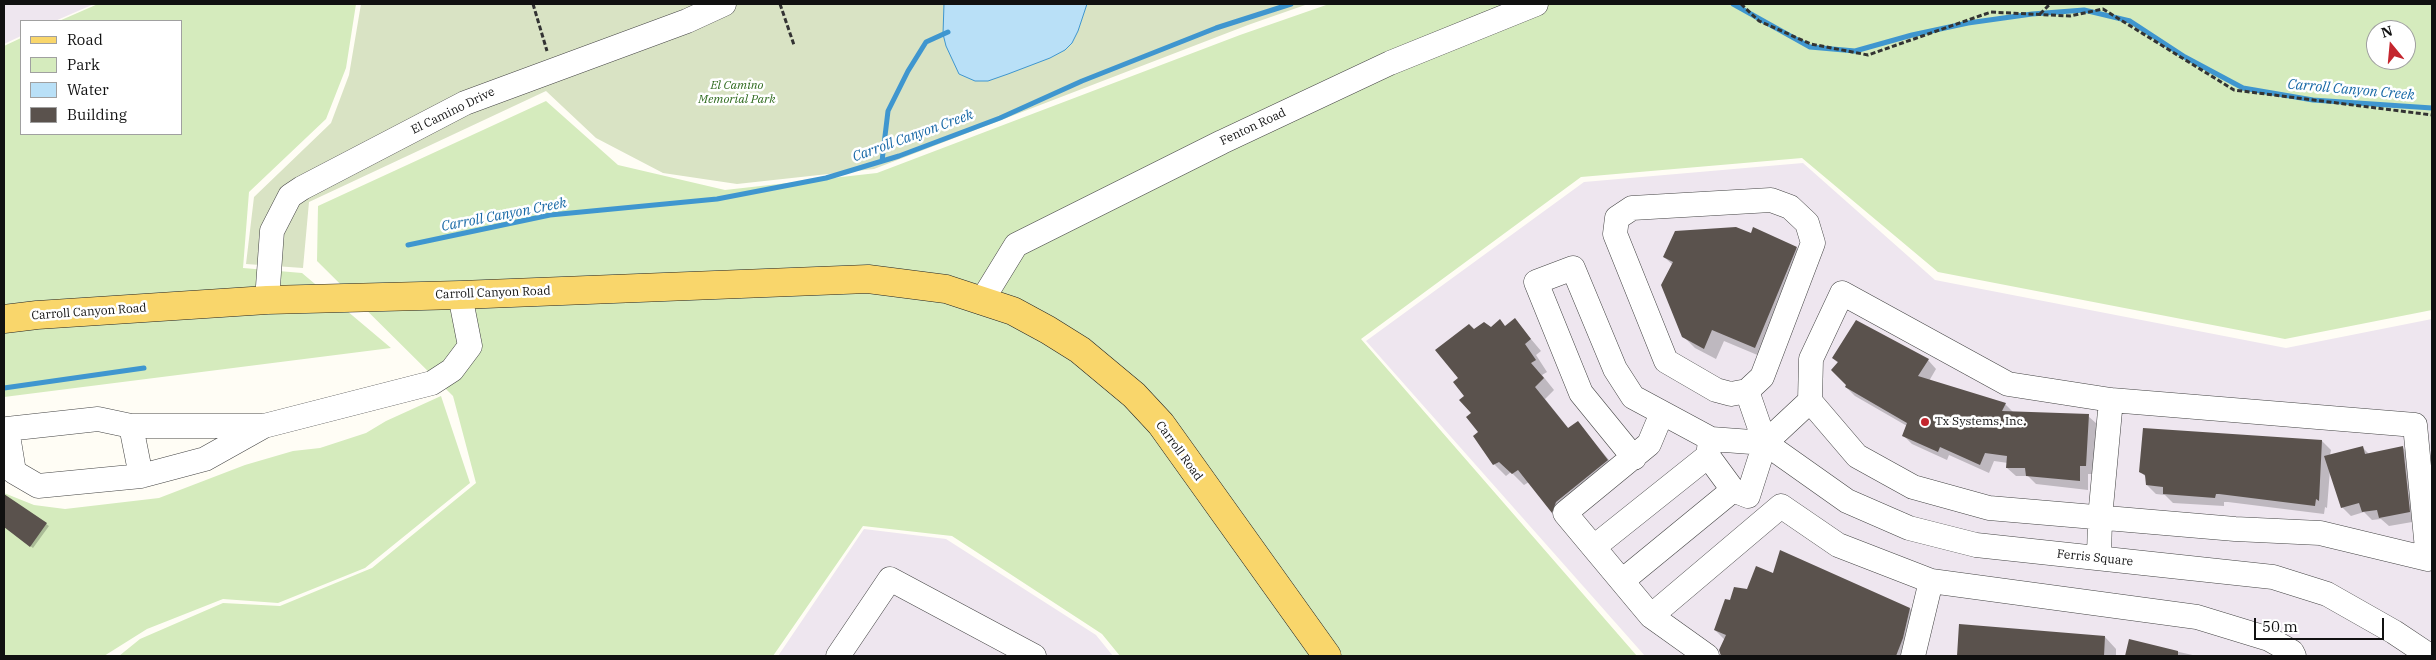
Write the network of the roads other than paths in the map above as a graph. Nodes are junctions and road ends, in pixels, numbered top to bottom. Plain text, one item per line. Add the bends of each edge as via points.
1 (724, 4) edge
2 (1536, 4) edge
3 (987, 292) junction
4 (460, 295) junction
5 (267, 300) junction
6 (4, 319) edge
7 (1747, 391) junction
8 (2111, 400) junction
9 (1810, 401) junction
10 (1662, 413) junction
11 (131, 426) junction
12 (264, 426) junction
13 (1765, 443) junction
14 (1710, 447) junction
15 (1634, 458) junction
16 (141, 476) junction
17 (1740, 493) junction
18 (2100, 518) junction
19 (1766, 519) junction
20 (1594, 547) junction
21 (2099, 558) junction
22 (1622, 581) junction
23 (1931, 581) junction
24 (1651, 616) junction
25 (838, 656) edge
26 (1034, 656) edge
27 (1327, 656) edge
28 (1707, 656) edge
29 (1913, 656) edge
30 (2294, 656) edge
31 (2430, 656) edge

1 - 5 street, El Camino Drive via 687,21 465,103 290,196 272,231
2 - 3 street, Fenton Road via 1390,63 1016,245
3 - 4 main road, Carroll Canyon Road via 868,279
3 - 27 main road, Carroll Road via 1080,350 1134,395 1161,424
4 - 5 main road, Carroll Canyon Road
4 - 12 street via 470,346 452,370 432,383
5 - 6 main road, Carroll Canyon Road
7 - 7 street via 1731,394 1716,390 1666,361 1616,234 1617,218 1632,208 1770,200 1790,207 1807,223 1813,242 1762,377
7 - 13 street
8 - 9 street via 2008,384 1842,293 1811,359
8 - 18 street
8 - 18 street via 2415,425 2428,559 2320,533
9 - 13 street
9 - 18 street via 1857,456 1912,488 1990,508
10 - 14 street
10 - 15 street via 1649,444
10 - 15 street via 1633,397 1615,369 1573,268 1536,282 1581,393
11 - 12 street
11 - 16 street
11 - 16 street via 98,419 7,430 14,472 38,486
12 - 16 street via 205,459
13 - 14 street
13 - 17 street
13 - 21 street, Ferris Square via 1847,501 1909,528 1976,545
14 - 17 street
14 - 20 street
15 - 20 street via 1565,513
17 - 19 street
17 - 22 street
18 - 21 street
19 - 23 street via 1782,506 1838,545
19 - 24 street
20 - 22 street
21 - 31 street, Ferris Square via 2273,577 2327,594
22 - 24 street
23 - 29 street
23 - 30 street via 2198,617 2269,639
24 - 28 street
25 - 26 street via 890,579

